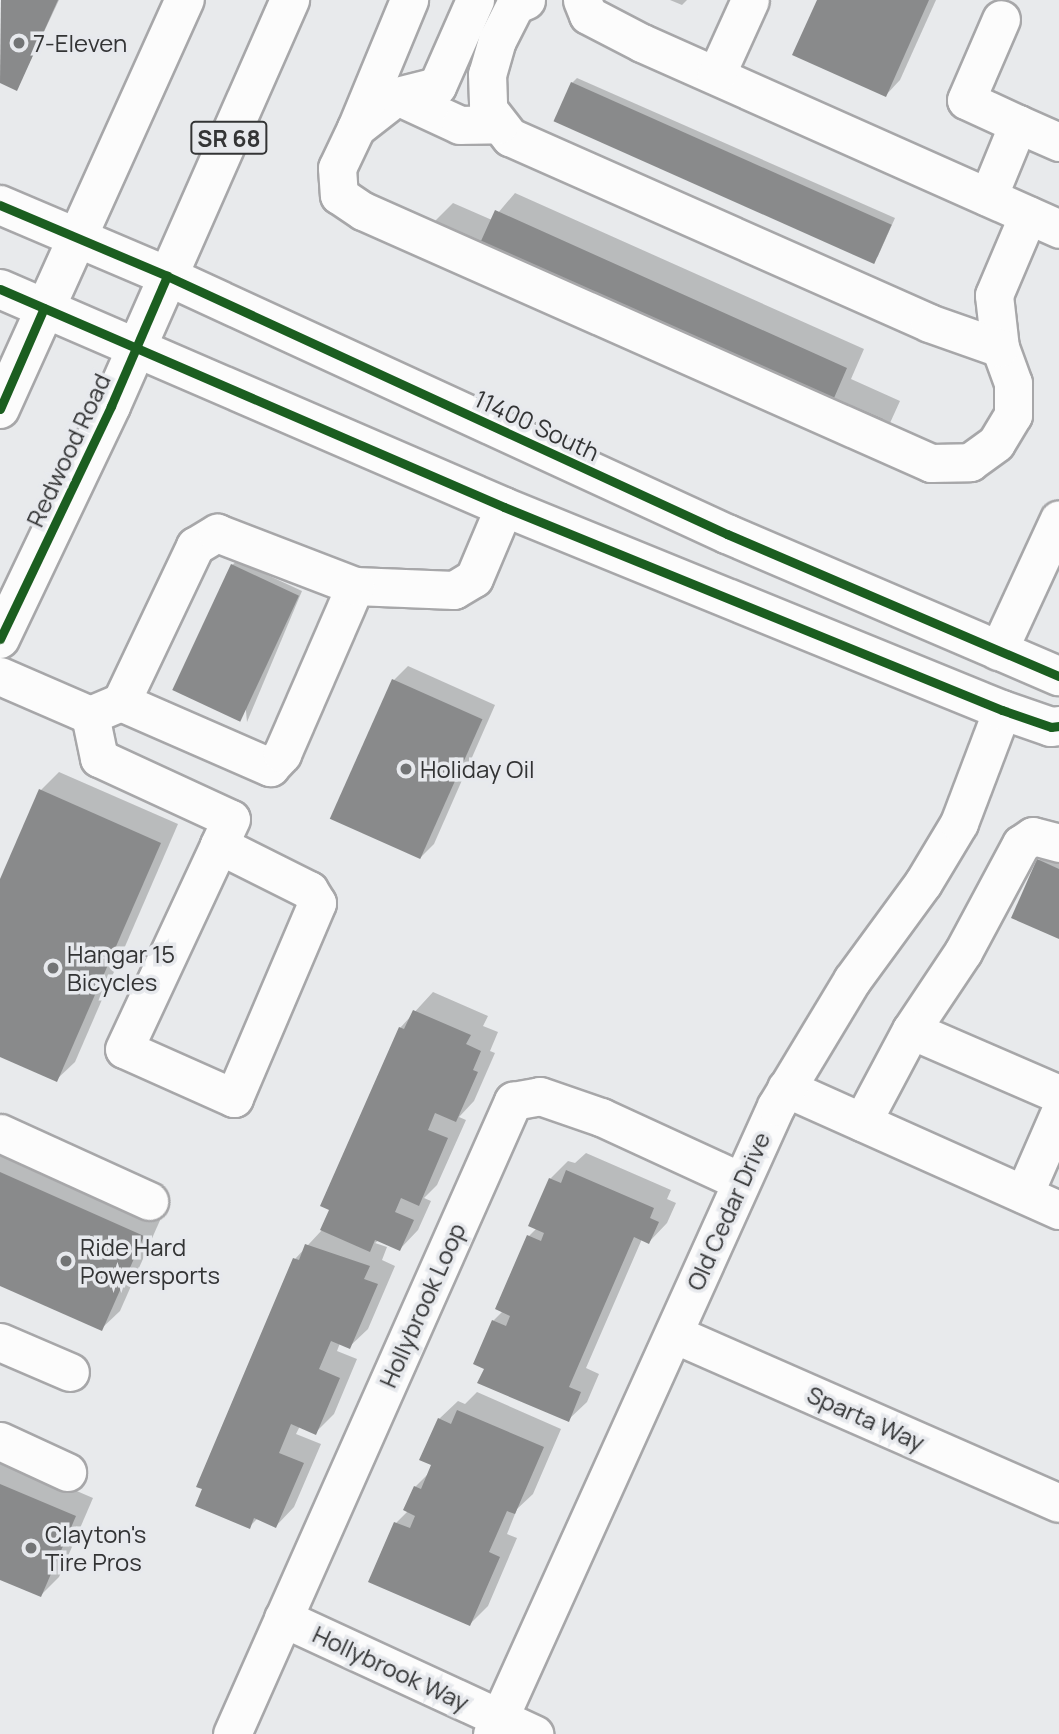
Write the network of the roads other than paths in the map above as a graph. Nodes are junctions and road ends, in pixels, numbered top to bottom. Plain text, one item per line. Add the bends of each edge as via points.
1 (185, 0) edge
2 (290, 0) edge
3 (410, 0) edge
4 (430, 0) edge
5 (452, 0) edge
6 (475, 0) edge
7 (526, 0) edge
8 (582, 0) edge
9 (750, 0) edge
10 (1001, 19) dead end
11 (716, 75) junction
12 (386, 106) junction
13 (499, 124) junction
14 (1018, 124) junction
15 (1059, 142) edge
16 (988, 197) junction
17 (0, 205) edge
18 (1043, 222) edge
19 (77, 236) junction
20 (167, 276) junction
21 (0, 289) edge
22 (44, 309) junction
23 (136, 348) junction
24 (1000, 348) junction
25 (0, 409) edge
26 (504, 507) junction
27 (1059, 519) edge
28 (355, 586) junction
29 (0, 639) edge
30 (998, 650) junction
31 (0, 676) edge
32 (1059, 676) edge
33 (106, 708) junction
34 (1002, 710) junction
35 (1059, 726) edge
36 (1059, 843) edge
37 (219, 845) junction
38 (911, 1030) junction
39 (786, 1088) junction
40 (1059, 1094) edge
41 (1059, 1114) edge
42 (862, 1122) junction
43 (0, 1133) edge
44 (740, 1181) junction
45 (1024, 1194) junction
46 (149, 1201) dead end
47 (1059, 1210) edge
48 (674, 1334) junction
49 (0, 1342) edge
50 (70, 1371) dead end
51 (0, 1441) edge
52 (67, 1472) dead end
53 (1059, 1503) edge
54 (283, 1618) junction
55 (495, 1726) edge
56 (232, 1734) edge
57 (534, 1734) edge

1 - 19 main road
2 - 20 main road, Redwood Road / SR 68
3 - 12 street
4 - 12 street
5 - 12 street
6 - 12 street via 437,86
7 - 13 street via 515,5 497,40 487,74 488,108
8 - 11 street via 588,15
9 - 11 street
10 - 14 street via 966,100
11 - 16 street
12 - 13 street via 460,125
12 - 24 street via 337,168 339,195 363,211 931,463 970,462 996,443 1013,415 1013,383
13 - 24 street via 510,137 929,323
14 - 15 street
14 - 16 street
16 - 18 street
17 - 19 main road, 11400 South
18 - 24 street via 994,295
19 - 20 main road, 11400 South
19 - 22 main road
20 - 23 main road, Redwood Road / SR 68
20 - 30 main road, 11400 South via 727,534
21 - 22 main road
22 - 23 main road
22 - 25 main road
23 - 26 main road
23 - 29 main road, Redwood Road / SR 68
26 - 28 street via 474,578 454,590
26 - 34 main road
27 - 30 street
28 - 33 street via 217,533 195,546
28 - 33 street via 282,754 270,767
30 - 32 main road, 11400 South
31 - 33 street
33 - 37 street via 99,758 231,819
34 - 35 main road
34 - 39 street, Old Cedar Drive via 959,823 923,883 852,980
36 - 38 street via 1033,836 1021,844 957,962
37 - 37 street via 309,890 317,903 234,1098 124,1049
38 - 40 street
38 - 42 street
39 - 42 street
39 - 44 street, Old Cedar Drive
41 - 45 street
42 - 45 street
43 - 46 street
44 - 48 street, Old Cedar Drive
44 - 54 street, Hollybrook Loop via 601,1117 540,1096 513,1101
45 - 47 street
48 - 53 street, Sparta Way
48 - 55 street, Old Cedar Drive
49 - 50 street
51 - 52 street
54 - 55 street, Hollybrook Way
54 - 56 street, Hollybrook Loop
55 - 57 street, Hollybrook Way

